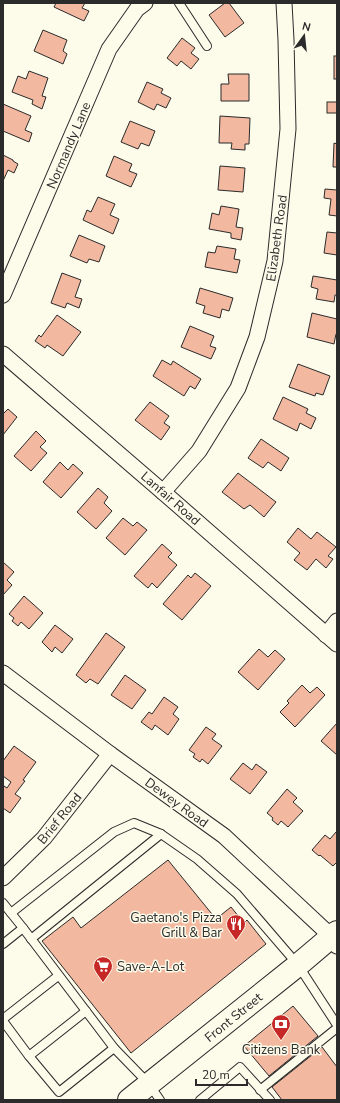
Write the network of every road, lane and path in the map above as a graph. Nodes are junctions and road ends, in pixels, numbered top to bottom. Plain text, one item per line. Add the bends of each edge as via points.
1 (145, 3) edge
2 (179, 3) edge
3 (284, 3) edge
4 (207, 46) dead end
5 (3, 294) edge
6 (3, 354) edge
7 (163, 492) junction
8 (337, 621) edge
9 (332, 639) edge
10 (3, 673) edge
11 (110, 754) junction
12 (161, 834) junction
13 (3, 878) edge
14 (3, 903) edge
15 (11, 913) junction
16 (23, 928) junction
17 (335, 938) edge
18 (31, 939) junction
19 (3, 944) edge
20 (298, 965) junction
21 (58, 976) junction
22 (86, 1011) junction
23 (3, 1020) edge
24 (337, 1026) edge
25 (114, 1048) junction
26 (29, 1056) junction
27 (260, 1090) junction
28 (154, 1092) edge
29 (129, 1100) edge
30 (200, 1100) edge
31 (270, 1100) edge

1 - 5 street, Normandy Lane via 137,9 109,49
2 - 4 lane
3 - 7 street, Elizabeth Road via 288,129 275,261 257,337 238,388 199,451
6 - 7 street, Lanfair Road
7 - 9 street, Lanfair Road
8 - 9 street
10 - 11 street, Dewey Road
11 - 13 street, Brief Road via 44,838
11 - 17 street, Dewey Road via 224,836
12 - 15 lane via 134,822 114,832
12 - 18 lane
12 - 20 lane via 197,859 237,894
14 - 15 lane
15 - 16 lane
16 - 18 lane
16 - 19 lane
17 - 20 street, Front Street
18 - 21 lane
20 - 24 lane
20 - 28 street, Front Street
21 - 22 lane
21 - 23 lane
22 - 25 lane
22 - 26 lane
23 - 26 lane
24 - 27 lane
25 - 26 lane via 59,1092
25 - 28 lane
27 - 30 lane via 240,1067
27 - 31 lane
28 - 29 street, Front Street

